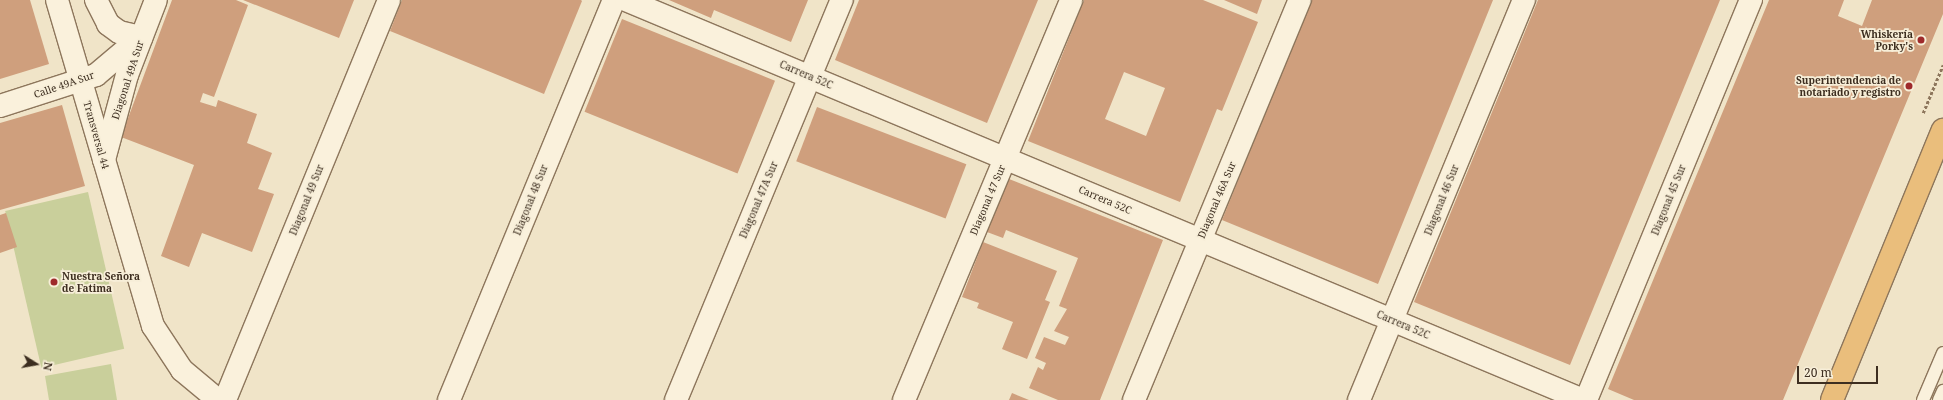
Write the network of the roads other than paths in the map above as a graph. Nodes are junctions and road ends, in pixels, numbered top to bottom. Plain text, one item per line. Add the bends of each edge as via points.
1 (57, 0) edge
2 (96, 0) edge
3 (156, 0) edge
4 (389, 0) edge
5 (614, 0) edge
6 (626, 0) edge
7 (842, 0) edge
8 (1071, 0) edge
9 (1300, 0) edge
10 (1524, 0) edge
11 (1751, 0) edge
12 (141, 37) junction
13 (810, 77) junction
14 (81, 81) junction
15 (0, 106) edge
16 (1943, 130) edge
17 (1005, 158) junction
18 (104, 161) junction
19 (1200, 240) junction
20 (1392, 320) junction
21 (1943, 352) edge
22 (1943, 391) edge
23 (218, 400) edge
24 (225, 400) edge
25 (449, 400) edge
26 (676, 400) edge
27 (904, 400) edge
28 (1134, 400) edge
29 (1359, 400) edge
30 (1584, 400) edge
31 (1832, 400) edge
32 (1923, 400) edge
33 (1939, 400) edge

1 - 14 street, Transversal 44
2 - 12 street via 108,24 120,32
3 - 12 street, Diagonal 49A Sur
4 - 24 street, Diagonal 49 Sur
5 - 25 street, Diagonal 48 Sur
6 - 13 street, Carrera 52C
7 - 13 street, Diagonal 47A Sur
8 - 17 street, Diagonal 47 Sur
9 - 19 street, Diagonal 46A Sur
10 - 20 street, Diagonal 46 Sur
11 - 30 street, Diagonal 45 Sur
12 - 14 street, Calle 49A Sur via 110,67
12 - 18 street, Diagonal 49A Sur
13 - 17 street, Carrera 52C
13 - 26 street, Diagonal 47A Sur
14 - 15 street, Calle 49A Sur
14 - 18 street, Transversal 44
16 - 31 highway
17 - 19 street, Carrera 52C
17 - 27 street, Diagonal 47 Sur
18 - 23 street, Transversal 44 via 153,326 165,349 198,386
19 - 20 street, Carrera 52C
19 - 28 street, Diagonal 46A Sur
20 - 29 street, Diagonal 46 Sur
20 - 30 street, Carrera 52C
21 - 32 lane
22 - 33 lane

